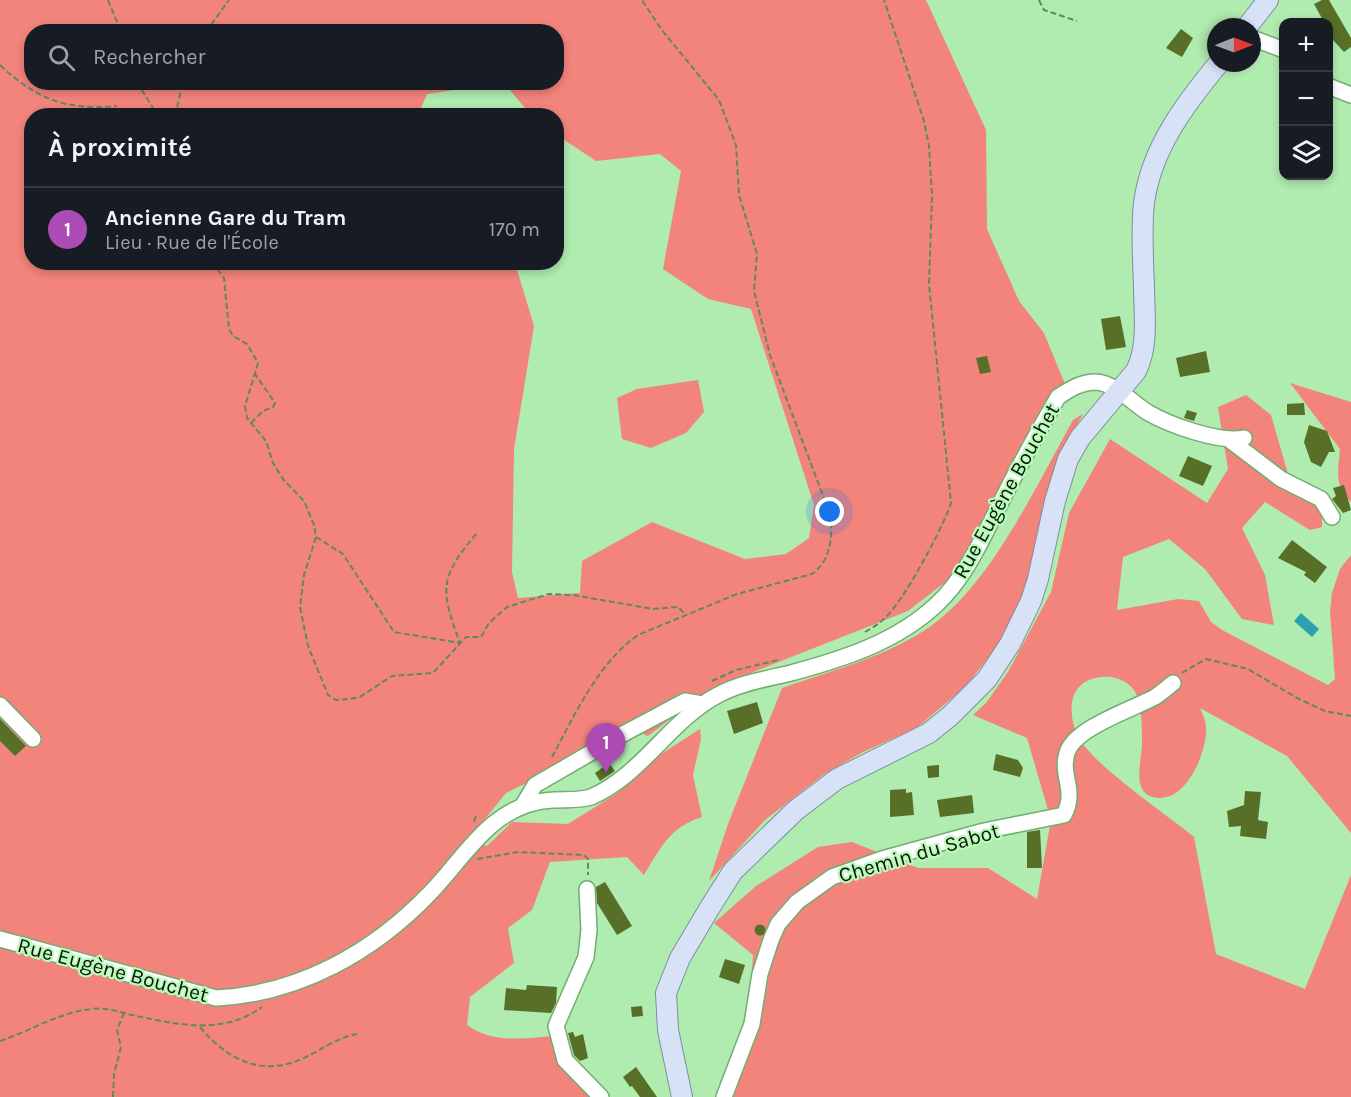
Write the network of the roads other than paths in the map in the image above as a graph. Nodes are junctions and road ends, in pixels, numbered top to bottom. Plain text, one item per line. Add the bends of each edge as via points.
1 (1268, 0) edge
2 (1254, 18) edge
3 (1261, 41) edge
4 (1279, 48) edge
5 (1212, 72) edge
6 (1333, 88) edge
7 (1351, 95) edge
8 (1119, 393) junction
9 (1332, 517) dead end
10 (1173, 683) road end
11 (702, 704) junction
12 (0, 705) edge
13 (33, 739) dead end
14 (523, 805) junction
15 (587, 889) road end
16 (0, 939) edge
17 (601, 1097) edge
18 (682, 1097) edge
19 (724, 1097) edge

1 - 2 main road
3 - 4 street
5 - 8 main road via 1174,123 1148,182 1143,225 1144,350 1136,371
6 - 7 street
8 - 9 street, Rue Eugène Bouchet via 1173,425 1237,440 1281,479 1321,499
8 - 11 street, Rue Eugène Bouchet via 1096,382 1074,386 1058,397 962,575 939,603 910,628 846,656 749,683
8 - 18 main road via 1080,438 1068,459 1031,601 1010,644 987,678 928,733 837,780 796,810 741,862 709,909 680,958 666,993 668,1030
10 - 19 street, Chemin du Sabot via 1156,697 1114,716 1070,744 1066,755 1070,804 1064,815 984,831 882,860 832,877 796,902 771,940 760,974 752,1024
11 - 14 street via 685,701 535,785
11 - 14 street via 603,790 578,800
12 - 13 street
14 - 16 street, Rue Eugène Bouchet via 493,824 430,893 340,964 296,982 238,997 216,998
15 - 17 street via 586,957 556,1026 565,1060

